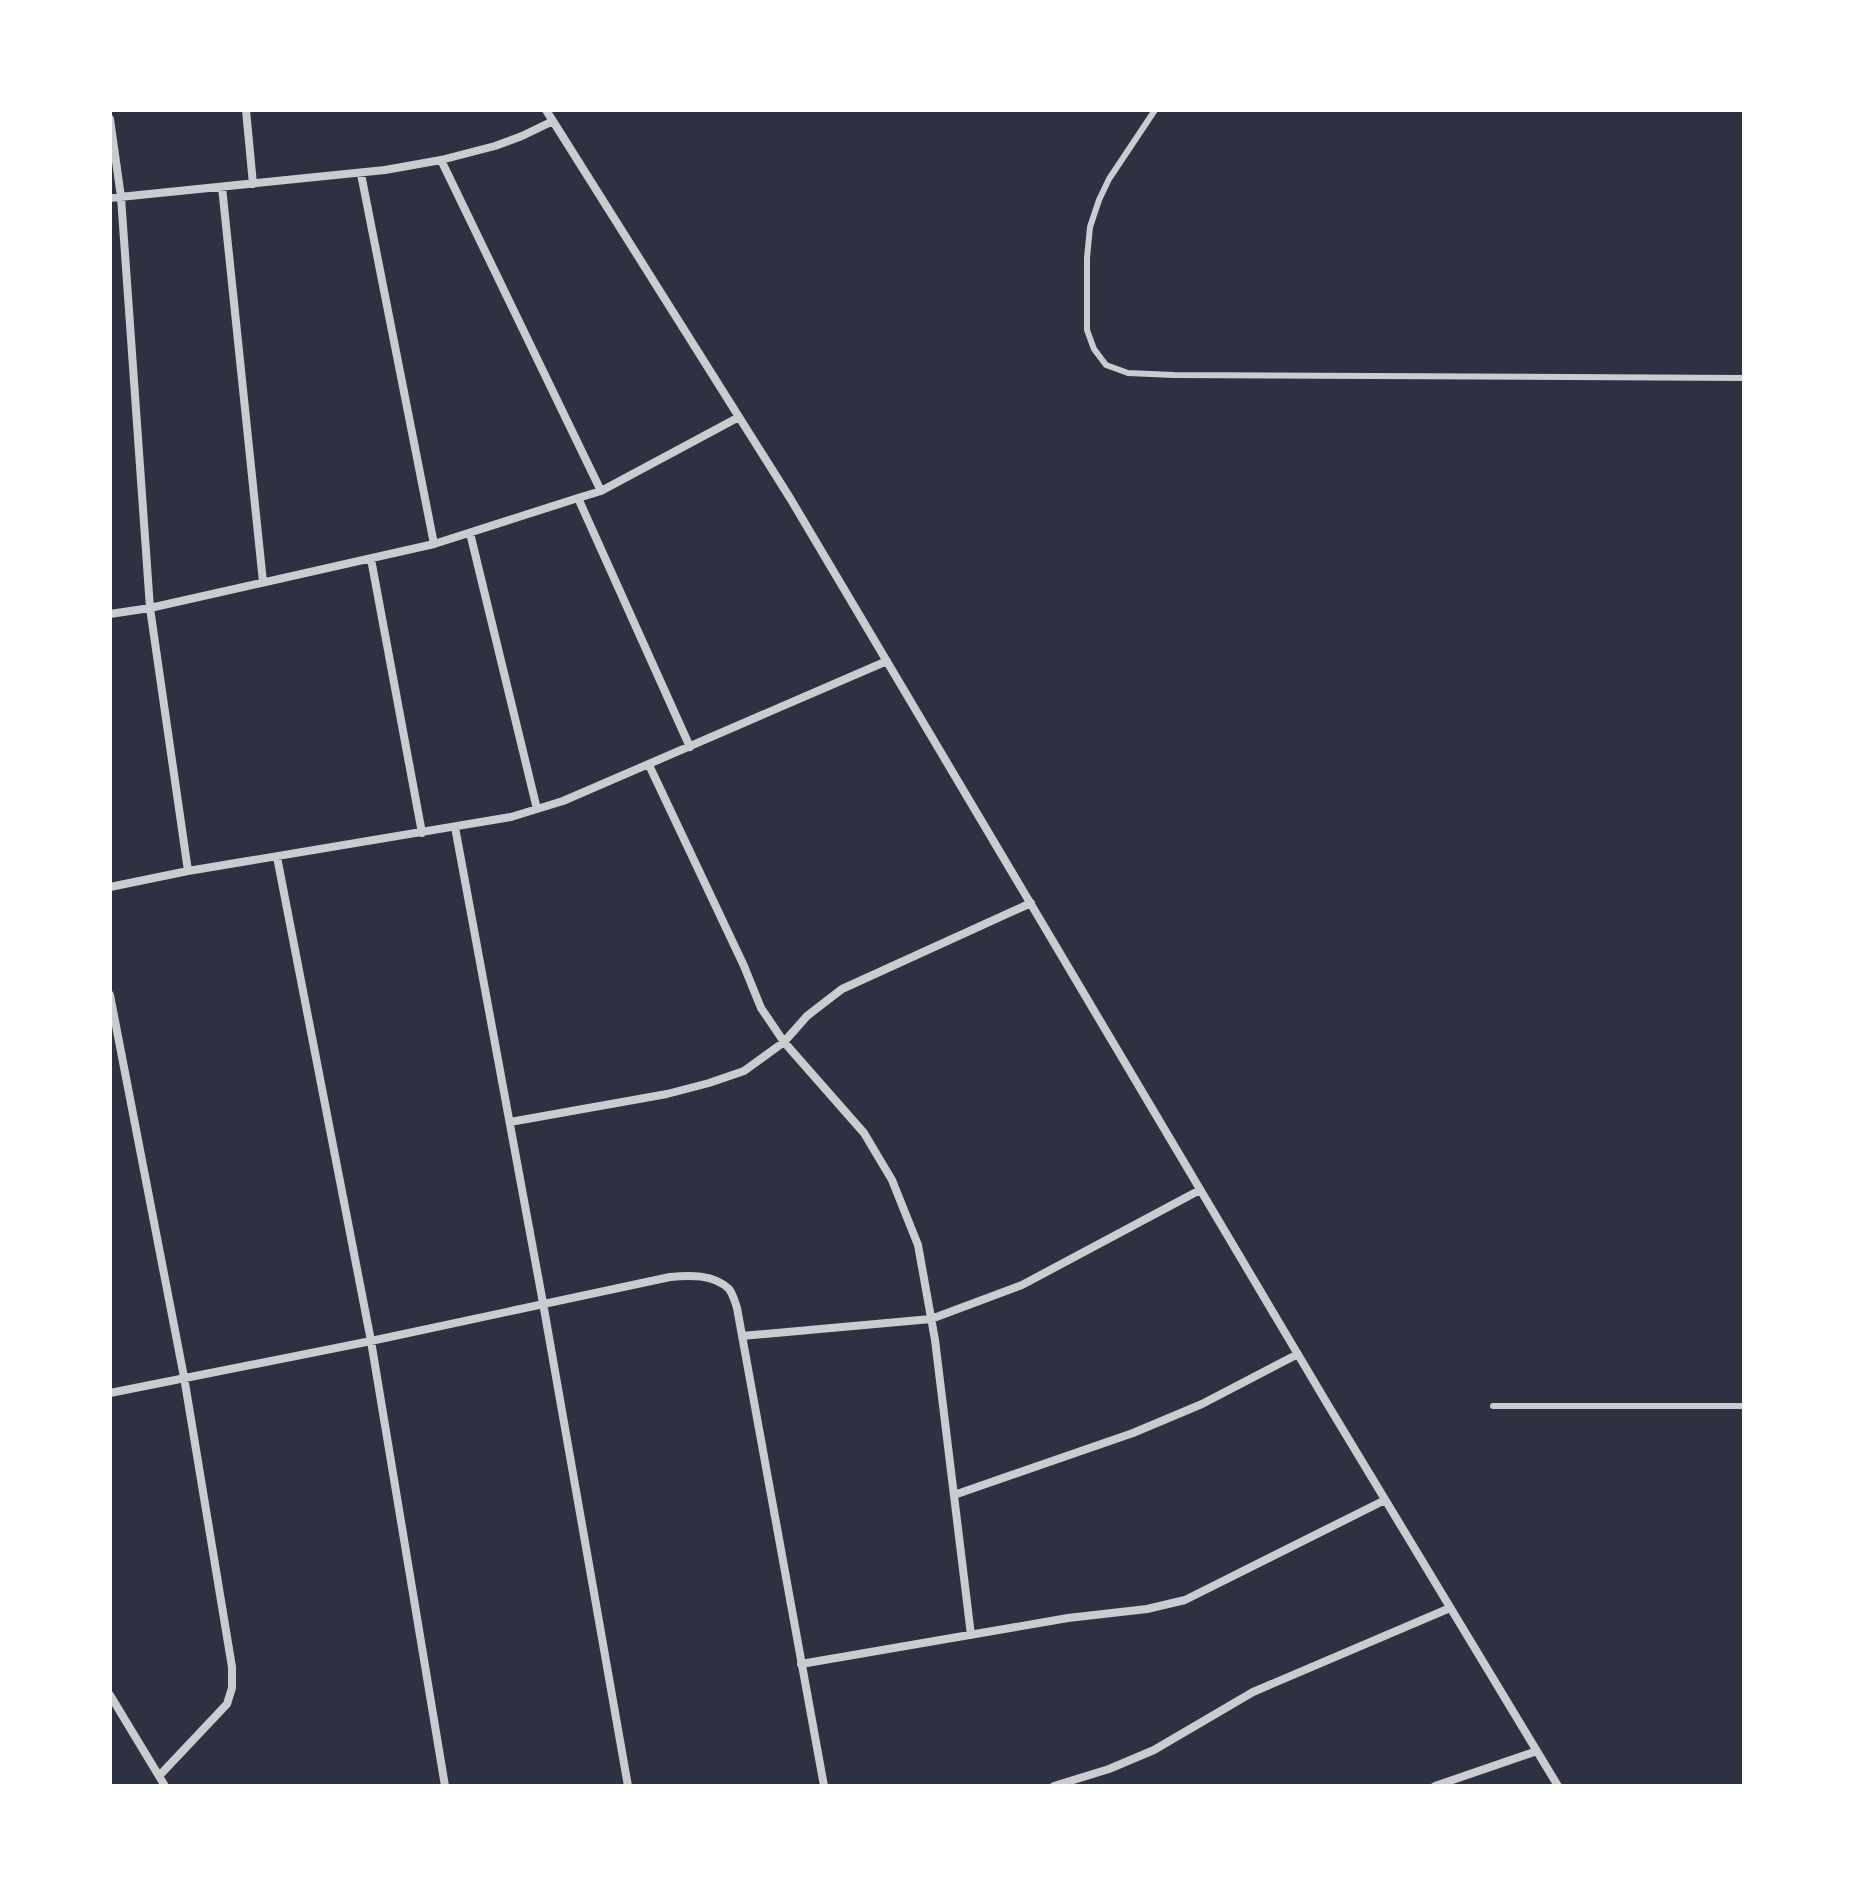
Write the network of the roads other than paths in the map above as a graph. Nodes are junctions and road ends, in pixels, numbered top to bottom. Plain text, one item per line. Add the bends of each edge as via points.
1 (246, 110) edge
2 (546, 110) edge
3 (1155, 110) edge
4 (110, 119) edge
5 (553, 121) junction
6 (441, 160) junction
7 (361, 174) junction
8 (253, 184) junction
9 (222, 187) junction
10 (121, 197) junction
11 (110, 198) edge
12 (1744, 378) edge
13 (739, 417) junction
14 (601, 491) junction
15 (578, 498) junction
16 (470, 533) junction
17 (434, 544) junction
18 (371, 559) junction
19 (263, 582) junction
20 (150, 608) junction
21 (110, 614) edge
22 (887, 661) junction
23 (690, 747) junction
24 (649, 765) junction
25 (537, 809) junction
26 (455, 827) junction
27 (422, 833) junction
28 (277, 857) junction
29 (188, 871) junction
30 (110, 887) edge
31 (1031, 903) junction
32 (110, 995) edge
33 (784, 1042) junction
34 (510, 1122) junction
35 (1200, 1190) junction
36 (543, 1303) junction
37 (931, 1319) junction
38 (742, 1336) junction
39 (371, 1341) junction
40 (1298, 1354) junction
41 (184, 1377) junction
42 (110, 1393) edge
43 (1493, 1406) dead end
44 (1744, 1406) edge
45 (954, 1495) junction
46 (1385, 1500) junction
47 (1450, 1608) junction
48 (971, 1635) junction
49 (801, 1664) junction
50 (110, 1695) edge
51 (1537, 1751) junction
52 (159, 1776) junction
53 (165, 1786) edge
54 (445, 1786) edge
55 (628, 1786) edge
56 (824, 1786) edge
57 (1054, 1786) edge
58 (1435, 1786) edge
59 (1558, 1786) edge

1 - 8 street
2 - 5 street
3 - 12 lane via 1109,179 1090,227 1087,330 1106,365 1128,373 1174,375
4 - 10 street
5 - 6 street via 495,146
5 - 13 street
6 - 7 street
6 - 14 street
7 - 8 street
7 - 17 street
8 - 9 street
9 - 10 street
9 - 19 street
10 - 11 street
10 - 20 street
13 - 14 street
13 - 22 street
14 - 15 street
15 - 16 street
15 - 23 street
16 - 17 street
16 - 25 street
17 - 18 street
18 - 19 street
18 - 27 street
19 - 20 street
20 - 21 street
20 - 29 street
22 - 23 street
22 - 31 street
23 - 24 street
24 - 25 street
24 - 33 street via 761,1008
25 - 26 street
26 - 27 street
26 - 34 street
27 - 28 street
28 - 29 street
28 - 39 street
29 - 30 street
31 - 33 street via 842,989
31 - 35 street
32 - 41 street
33 - 34 street via 744,1071 709,1083
33 - 37 street via 864,1133 892,1180 918,1245
34 - 36 street
35 - 37 street via 1022,1285
35 - 40 street
36 - 38 street via 691,1275 714,1279 730,1290
36 - 39 street
36 - 55 street
37 - 38 street
37 - 45 street
38 - 49 street
39 - 41 street
39 - 54 street
40 - 45 street via 1133,1433
40 - 46 street
41 - 42 street
41 - 52 street via 232,1688 227,1704
43 - 44 lane
45 - 48 street
46 - 47 street
46 - 48 street via 1185,1600
47 - 51 street
47 - 57 street via 1253,1692 1154,1750
48 - 49 street
49 - 56 street
50 - 52 street
51 - 58 street
51 - 59 street
52 - 53 street

